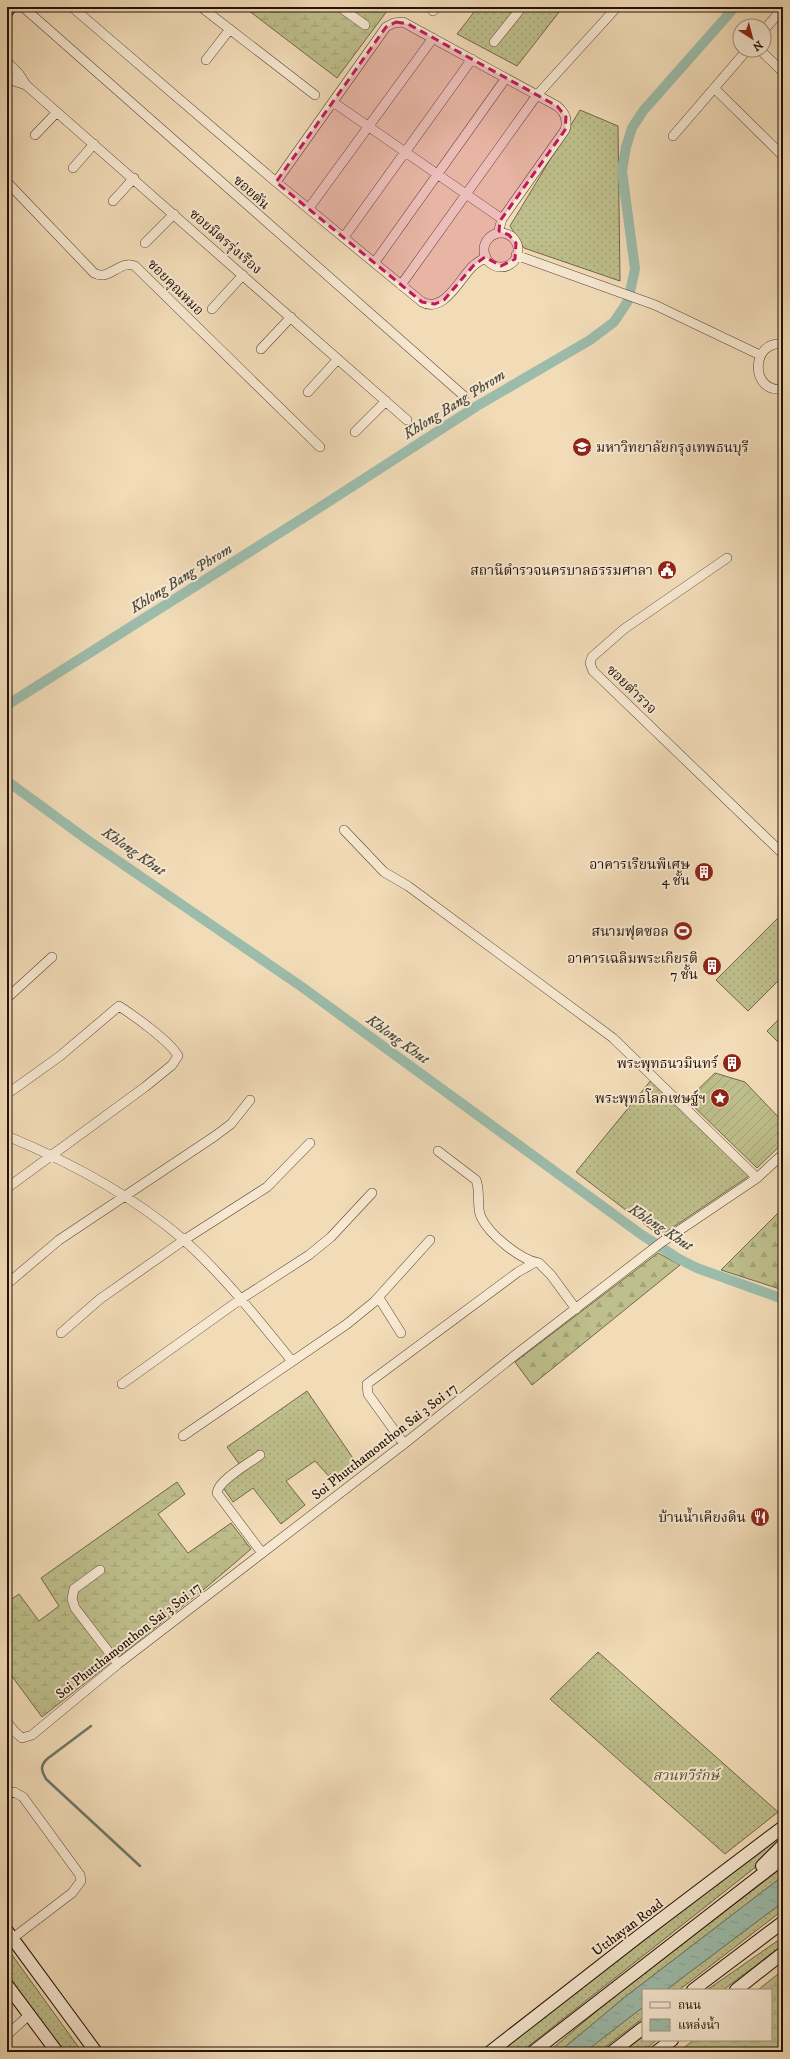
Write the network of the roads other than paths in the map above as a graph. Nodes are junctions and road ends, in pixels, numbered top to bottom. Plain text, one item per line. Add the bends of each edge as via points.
1 (10, 7) edge
2 (22, 7) edge
3 (72, 7) edge
4 (201, 7) edge
5 (340, 7) edge
6 (522, 7) edge
7 (617, 7) edge
8 (783, 8) edge
9 (7, 11) edge
10 (772, 21) edge
11 (365, 25) dead end
12 (230, 30) junction
13 (434, 38) junction
14 (494, 42) dead end
15 (740, 58) edge
16 (768, 58) edge
17 (206, 60) dead end
18 (472, 60) junction
19 (7, 62) edge
20 (783, 72) edge
21 (7, 76) edge
22 (506, 78) junction
23 (26, 85) junction
24 (714, 88) junction
25 (315, 95) dead end
26 (537, 95) junction
27 (333, 102) junction
28 (57, 112) junction
29 (369, 127) junction
30 (35, 135) dead end
31 (673, 136) dead end
32 (94, 144) junction
33 (405, 152) junction
34 (783, 156) edge
35 (73, 168) dead end
36 (437, 174) junction
37 (134, 178) junction
38 (7, 182) edge
39 (276, 182) junction
40 (466, 194) junction
41 (113, 201) dead end
42 (309, 208) junction
43 (174, 214) junction
44 (502, 218) junction
45 (498, 233) junction
46 (344, 237) junction
47 (145, 243) dead end
48 (516, 256) junction
49 (486, 257) junction
50 (375, 262) junction
51 (243, 275) junction
52 (401, 285) junction
53 (212, 309) dead end
54 (291, 317) junction
55 (783, 344) edge
56 (262, 350) dead end
57 (760, 355) junction
58 (338, 359) junction
59 (783, 389) edge
60 (308, 392) dead end
61 (464, 396) dead end
62 (386, 402) junction
63 (407, 420) dead end
64 (355, 432) dead end
65 (320, 447) dead end
66 (727, 558) dead end
67 (344, 830) dead end
68 (783, 854) edge
69 (52, 957) dead end
70 (7, 998) edge
71 (7, 1094) edge
72 (250, 1100) dead end
73 (7, 1136) edge
74 (310, 1143) dead end
75 (438, 1150) dead end
76 (51, 1154) junction
77 (783, 1154) edge
78 (757, 1178) junction
79 (7, 1188) edge
80 (372, 1192) dead end
81 (124, 1196) junction
82 (184, 1240) junction
83 (430, 1240) dead end
84 (534, 1263) junction
85 (7, 1284) edge
86 (378, 1298) junction
87 (241, 1299) junction
88 (576, 1310) junction
89 (61, 1333) dead end
90 (401, 1333) dead end
91 (291, 1360) junction
92 (122, 1384) dead end
93 (184, 1436) dead end
94 (404, 1444) junction
95 (260, 1455) dead end
96 (262, 1552) junction
97 (100, 1570) dead end
98 (118, 1664) junction
99 (7, 1722) edge
100 (10, 1793) edge
101 (783, 1827) edge
102 (783, 1845) edge
103 (783, 1858) edge
104 (735, 1895) junction
105 (783, 1922) edge
106 (783, 1931) edge
107 (10, 1934) edge
108 (749, 1949) junction
109 (783, 1953) edge
110 (7, 1985) edge
111 (694, 1989) edge
112 (737, 1989) edge
113 (29, 2015) junction
114 (642, 2029) edge
115 (7, 2036) edge
116 (671, 2041) edge
117 (57, 2052) edge
118 (96, 2052) edge
119 (490, 2052) edge
120 (533, 2052) edge
121 (612, 2052) edge
122 (656, 2052) edge

1 - 9 main road
2 - 61 street, ซอยตัน
3 - 39 street
4 - 12 street
5 - 11 street
6 - 14 street
7 - 26 street
8 - 10 street
12 - 17 street
12 - 25 street
13 - 18 street
13 - 27 street via 403,22 388,25
13 - 29 street
15 - 24 street
16 - 20 street
18 - 22 street
18 - 33 street
19 - 23 street, ซอยมิตรรุ่งเรือง
21 - 23 street, ซอยมิตรรุ่งเรือง
22 - 26 street
22 - 36 street
23 - 28 street, ซอยมิตรรุ่งเรือง
24 - 31 street
24 - 34 street
26 - 40 street
26 - 44 street via 560,108 566,117 566,127
27 - 29 street
27 - 39 street
28 - 30 street
28 - 32 street, ซอยมิตรรุ่งเรือง
29 - 33 street
29 - 42 street
32 - 35 street
32 - 37 street, ซอยมิตรรุ่งเรือง
33 - 36 street
33 - 46 street
36 - 40 street
36 - 50 street
37 - 41 street
37 - 43 street, ซอยมิตรรุ่งเรือง
38 - 65 street, ซอยคุณหมอ via 98,276 105,276 124,265 135,266
39 - 42 street
40 - 44 street
40 - 52 street
42 - 46 street
43 - 47 street
43 - 51 street, ซอยมิตรรุ่งเรือง
44 - 45 street
45 - 48 street via 513,238 518,248
45 - 49 street via 486,243
46 - 50 street
48 - 49 street via 511,263 501,266 490,263
48 - 57 street via 655,304
49 - 52 street via 473,266 444,300 438,303 425,304
50 - 52 street
51 - 53 street
51 - 54 street, ซอยมิตรรุ่งเรือง
54 - 56 street
54 - 58 street, ซอยมิตรรุ่งเรือง
55 - 57 street via 773,345
57 - 59 street via 757,366 762,381 771,388
58 - 60 street
58 - 62 street, ซอยมิตรรุ่งเรือง
62 - 63 street, ซอยมิตรรุ่งเรือง
62 - 64 street
66 - 68 street, ซอยตำรวจ via 624,629 592,657 590,663 593,671
67 - 78 street via 384,872 408,886 614,1038
69 - 70 street
71 - 76 street via 60,1056 119,1006 176,1052 178,1058 145,1087
72 - 81 street via 231,1124
73 - 76 street
74 - 82 street via 267,1187
75 - 84 street via 476,1180 479,1186 480,1211 486,1224 514,1253
76 - 79 street
76 - 81 street
77 - 78 street, Soi Phutthamonthon Sai 3 Soi 17
78 - 88 street, Soi Phutthamonthon Sai 3 Soi 17 via 662,1242
80 - 87 street via 331,1237 309,1255
81 - 82 street
81 - 85 street via 59,1240
82 - 87 street
82 - 89 street via 100,1299
83 - 86 street
84 - 88 street via 538,1263 551,1274
84 - 94 street via 518,1272 367,1384 368,1394
86 - 90 street
86 - 91 street via 347,1324
87 - 91 street
87 - 92 street
88 - 94 street, Soi Phutthamonthon Sai 3 Soi 17
91 - 93 street
94 - 96 street, Soi Phutthamonthon Sai 3 Soi 17
95 - 96 street via 223,1482 216,1492
96 - 98 street, Soi Phutthamonthon Sai 3 Soi 17
97 - 98 street via 74,1589 72,1599 75,1608
98 - 99 street, Soi Phutthamonthon Sai 3 Soi 17 via 26,1738 19,1736
100 - 107 street via 23,1798 80,1875 81,1881 72,1893
101 - 119 main road, Utthayan Road
102 - 104 main road
103 - 104 main road
104 - 120 main road
105 - 108 main road
106 - 108 main road
107 - 118 main road
108 - 111 main road
109 - 112 main road
110 - 113 main road
113 - 115 street
113 - 117 main road
114 - 121 main road
116 - 122 main road

